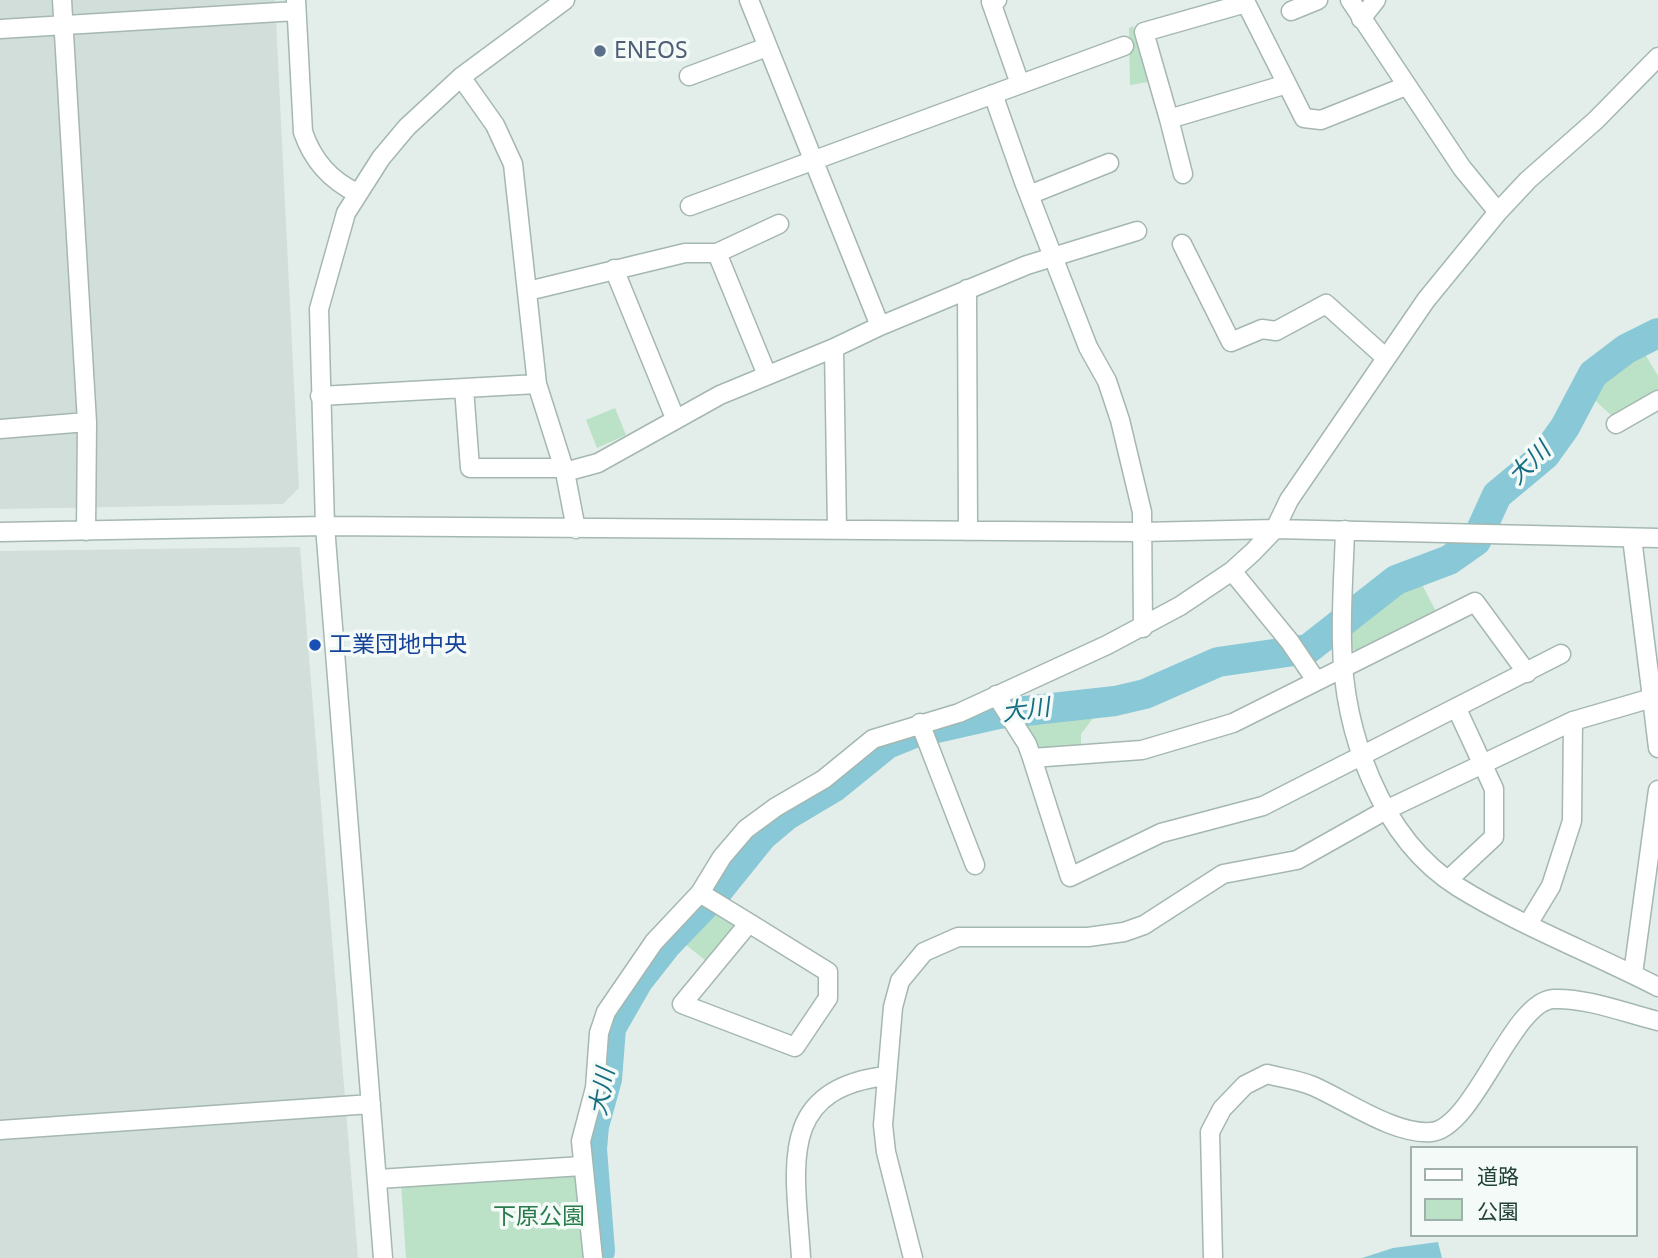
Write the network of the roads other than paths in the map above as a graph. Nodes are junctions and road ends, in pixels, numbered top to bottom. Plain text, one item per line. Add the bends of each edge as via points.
1 (62, 0) edge
2 (565, 0) edge
3 (749, 0) edge
4 (997, 0) edge
5 (1318, 0) edge
6 (1350, 0) edge
7 (1376, 0) edge
8 (296, 5) edge
9 (1291, 12) dead end
10 (1361, 19) junction
11 (63, 23) junction
12 (0, 29) edge
13 (1124, 46) dead end
14 (767, 47) junction
15 (1658, 57) edge
16 (461, 76) junction
17 (689, 76) dead end
18 (1020, 84) junction
19 (1287, 84) junction
20 (1406, 86) junction
21 (993, 94) junction
22 (1169, 119) junction
23 (814, 160) junction
24 (1109, 163) dead end
25 (1183, 174) dead end
26 (357, 193) junction
27 (1029, 195) junction
28 (691, 206) dead end
29 (1498, 212) junction
30 (779, 224) dead end
31 (1137, 231) dead end
32 (1182, 244) dead end
33 (717, 253) junction
34 (1054, 257) junction
35 (614, 269) junction
36 (967, 289) junction
37 (528, 291) junction
38 (880, 326) junction
39 (834, 348) junction
40 (1386, 358) junction
41 (767, 375) junction
42 (537, 384) junction
43 (464, 388) junction
44 (320, 396) junction
45 (1658, 400) edge
46 (675, 418) junction
47 (87, 422) junction
48 (1616, 424) dead end
49 (0, 429) edge
50 (564, 470) junction
51 (325, 526) junction
52 (576, 529) junction
53 (837, 529) junction
54 (1275, 529) junction
55 (1345, 530) junction
56 (86, 531) junction
57 (968, 531) junction
58 (0, 532) edge
59 (1141, 532) junction
60 (1632, 538) junction
61 (1658, 538) edge
62 (1232, 571) junction
63 (1143, 628) junction
64 (1561, 654) dead end
65 (1343, 667) junction
66 (1527, 673) junction
67 (1311, 674) junction
68 (1655, 697) edge
69 (999, 700) junction
70 (1457, 709) junction
71 (1573, 721) junction
72 (920, 723) junction
73 (1658, 748) edge
74 (1363, 755) junction
75 (1032, 758) junction
76 (1483, 763) junction
77 (1658, 790) edge
78 (1386, 810) junction
79 (975, 865) dead end
80 (1448, 880) junction
81 (701, 893) junction
82 (749, 923) junction
83 (1528, 924) junction
84 (1633, 974) junction
85 (1658, 987) edge
86 (1658, 1021) edge
87 (886, 1076) junction
88 (371, 1104) junction
89 (0, 1130) edge
90 (582, 1166) junction
91 (378, 1179) junction
92 (383, 1258) edge
93 (593, 1258) edge
94 (801, 1258) edge
95 (914, 1258) edge
96 (1213, 1258) edge

1 - 11 street
2 - 16 street
3 - 14 street
4 - 18 street via 991,2
5 - 9 street
6 - 10 street
7 - 10 street
8 - 11 street
8 - 26 street via 302,119 308,148 328,175
10 - 20 street
11 - 12 street
11 - 47 street
13 - 18 street
14 - 17 street
14 - 23 street
15 - 29 street
16 - 26 street via 407,127
16 - 37 street via 495,125 513,164
18 - 21 street
19 - 20 street via 1304,118 1321,120
19 - 22 street
19 - 22 street via 1246,4 1144,32
20 - 29 street
21 - 23 street
21 - 27 street
22 - 25 street
23 - 28 street
23 - 38 street
24 - 27 street
26 - 44 street via 335,243 319,309
27 - 34 street
29 - 40 street via 1426,300
30 - 33 street
31 - 34 street
32 - 40 street via 1231,342 1262,329 1276,331 1326,304
33 - 35 street via 685,253
33 - 41 street
34 - 36 street
34 - 59 street via 1120,420 1142,512
35 - 37 street
35 - 46 street
36 - 38 street
36 - 57 street
37 - 42 street
38 - 39 street
39 - 41 street
39 - 53 street
40 - 54 street via 1289,500
41 - 46 street
42 - 43 street
42 - 50 street
43 - 44 street
43 - 50 street via 471,468
44 - 51 street
45 - 48 street
46 - 50 street via 598,463
47 - 49 street
47 - 56 street
50 - 52 street
51 - 52 street
51 - 56 street
51 - 88 street
52 - 53 street
53 - 57 street
54 - 55 street
54 - 59 street
54 - 62 street
55 - 60 street
55 - 65 street
56 - 58 street
57 - 59 street
59 - 63 street
60 - 61 street
60 - 68 street
62 - 63 street
62 - 67 street
63 - 69 street
64 - 66 street
65 - 66 street via 1475,602
65 - 67 street
65 - 74 street via 1352,723
66 - 70 street
67 - 75 street via 1233,723 1142,750
68 - 71 street
68 - 73 street
69 - 72 street
69 - 75 street
70 - 74 street
70 - 76 street
71 - 76 street
71 - 83 street via 1572,821 1551,886
72 - 79 street
72 - 81 street via 873,739 824,779 756,822 722,857
74 - 75 street via 1263,806 1161,833 1070,877
74 - 78 street
76 - 78 street
76 - 80 street via 1494,789 1494,837
77 - 84 street
78 - 80 street via 1428,863
78 - 87 street via 1297,860 1223,874 1144,925 1124,932 1088,937 958,937 941,943 917,958 900,981
80 - 83 street
81 - 82 street
81 - 90 street via 654,942 606,1012 599,1033 595,1088 581,1141
82 - 82 street via 828,972 828,998 795,1046 682,1004
83 - 84 street
84 - 85 street
86 - 96 street via 1551,998 1526,1014 1465,1108 1436,1132 1412,1133 1299,1082 1267,1074 1245,1085 1222,1109 1210,1132
87 - 94 street via 858,1079 836,1088 807,1114 798,1167
87 - 95 street via 883,1125 887,1152
88 - 89 street
88 - 91 street
90 - 91 street
90 - 93 street
91 - 92 street

